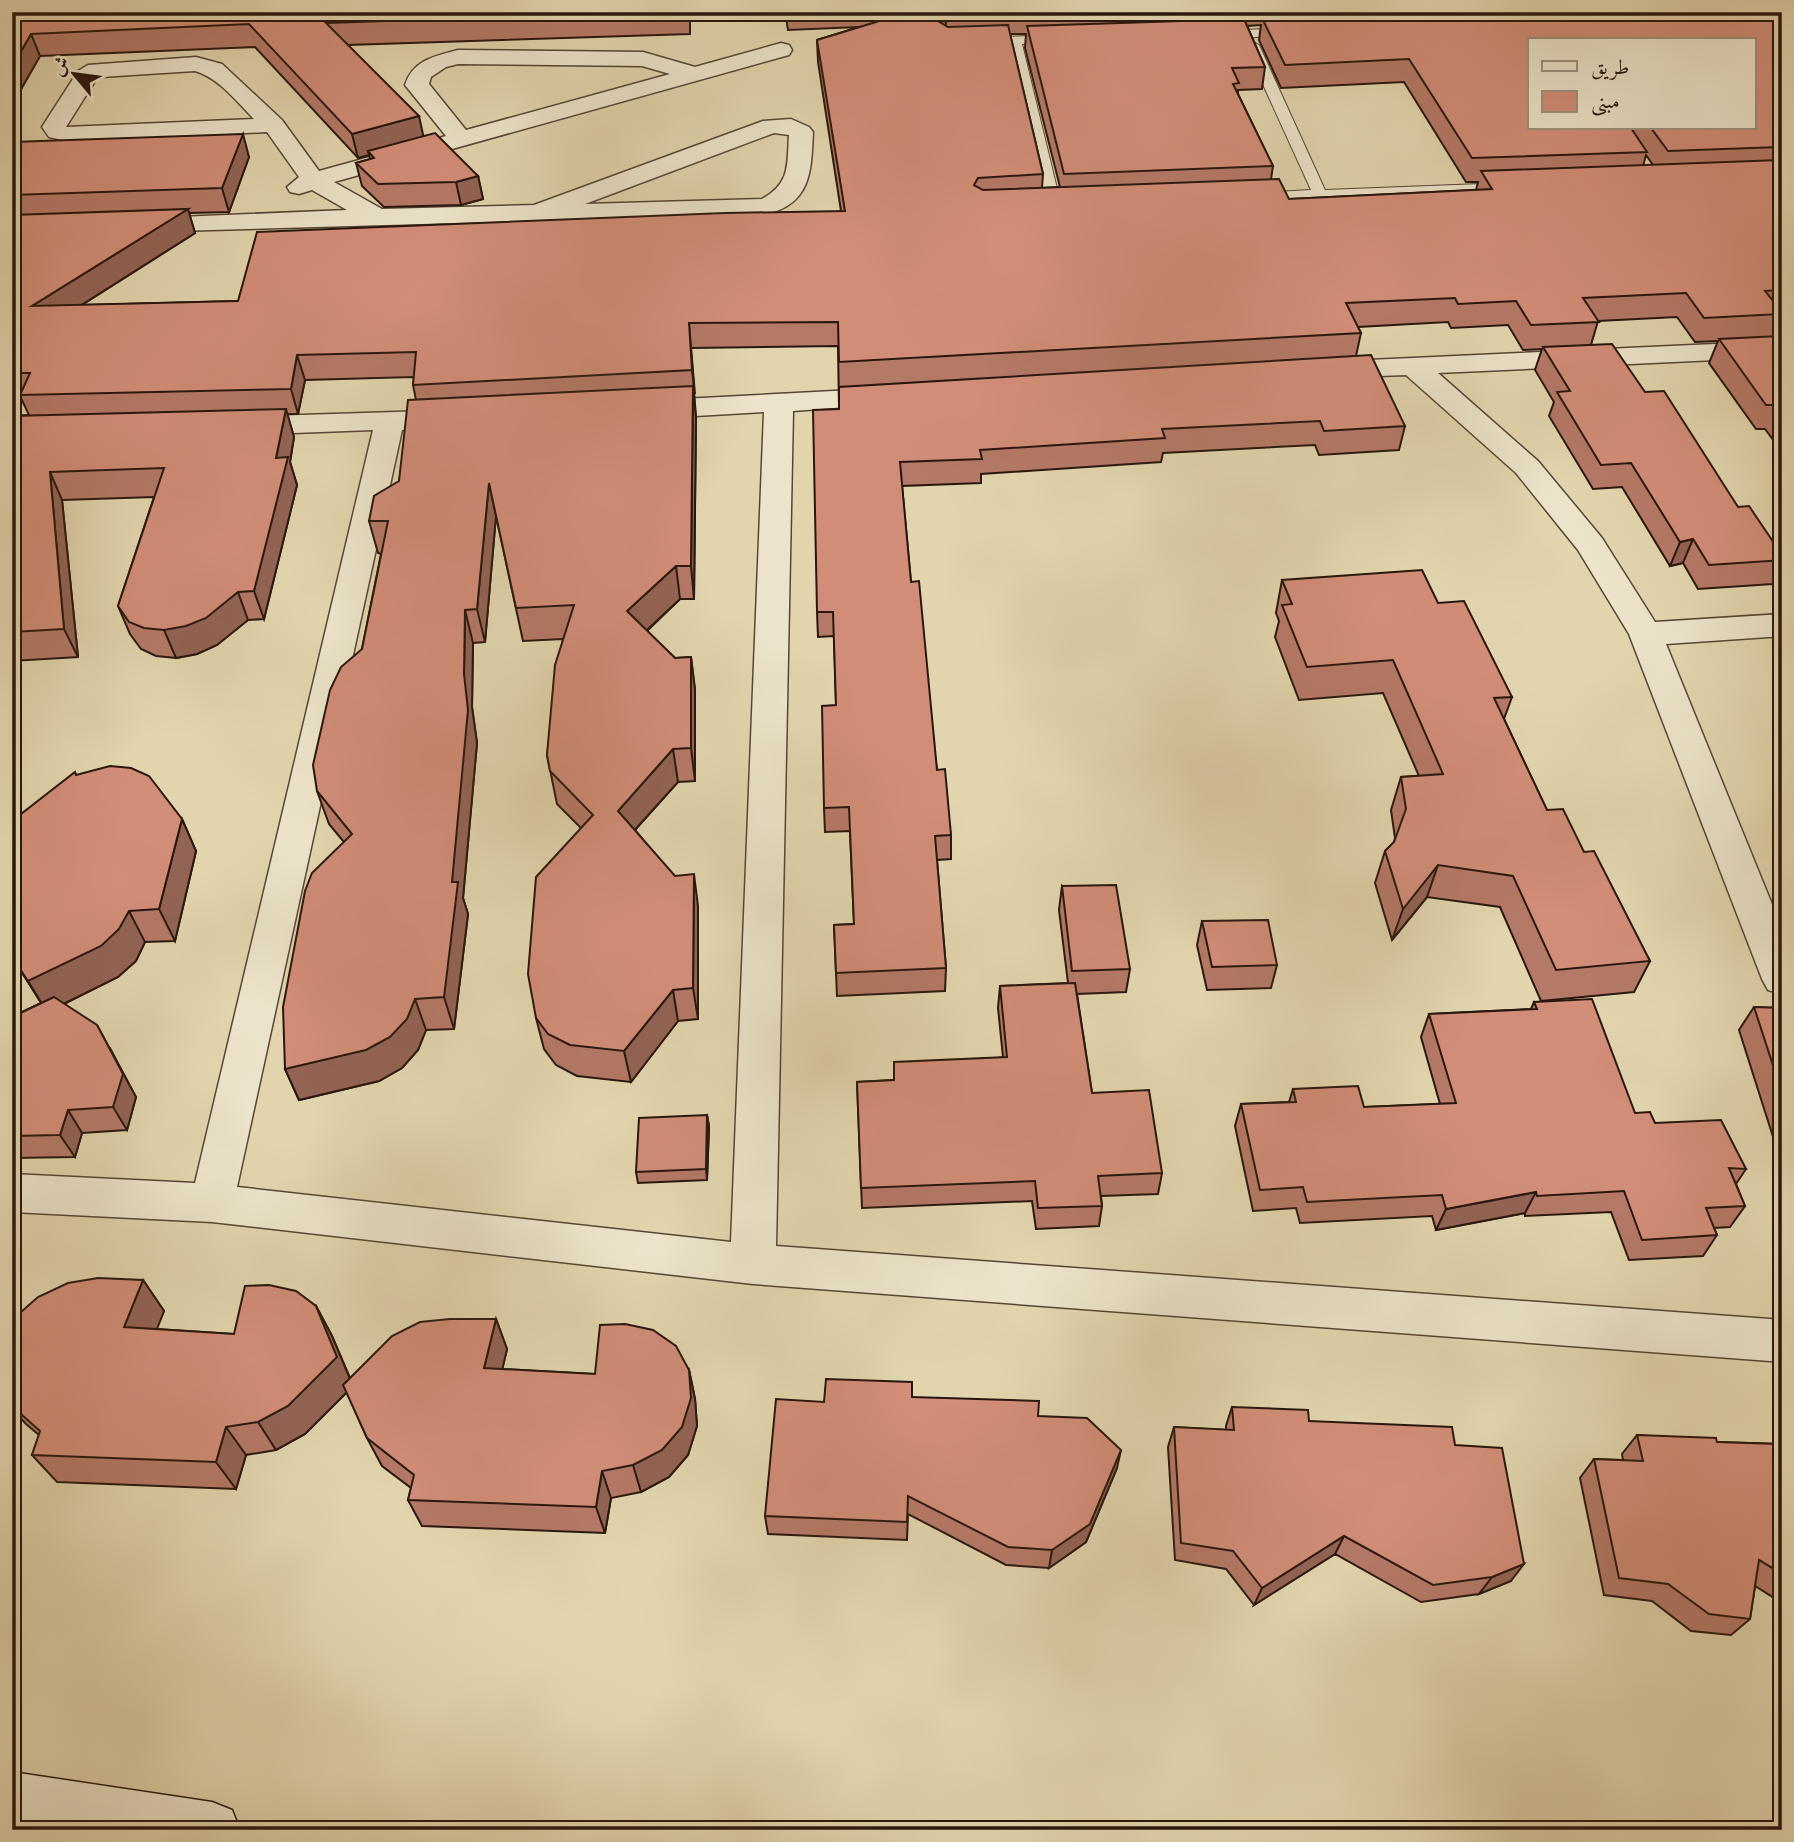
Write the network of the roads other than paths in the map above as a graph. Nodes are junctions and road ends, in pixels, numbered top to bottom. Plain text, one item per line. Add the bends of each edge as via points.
1 (1301, 32) edge
2 (1247, 34) junction
3 (1206, 35) edge
4 (1070, 39) edge
5 (1015, 41) junction
6 (961, 42) edge
7 (781, 50) dead end
8 (695, 74) junction
9 (274, 125) junction
10 (461, 139) junction
11 (313, 180) junction
12 (1528, 186) edge
13 (1320, 195) junction
14 (1240, 198) edge
15 (1054, 205) edge
16 (536, 213) junction
17 (377, 216) junction
18 (234, 221) junction
19 (109, 225) edge
20 (1782, 349) edge
21 (1412, 365) junction
22 (1302, 372) edge
23 (917, 395) edge
24 (779, 403) junction
25 (612, 412) edge
26 (486, 418) edge
27 (389, 422) junction
28 (207, 427) edge
29 (1782, 625) edge
30 (1646, 634) junction
31 (1782, 979) edge
32 (12, 1193) edge
33 (212, 1203) junction
34 (753, 1264) junction
35 (1782, 1341) edge
36 (12, 1799) edge
37 (212, 1830) edge

1 - 2 lane
2 - 3 lane
2 - 13 lane
4 - 5 lane
5 - 6 lane
5 - 15 lane
7 - 8 street
8 - 10 street
8 - 10 street via 643,59 458,57 438,62 420,74 417,85
9 - 9 street via 228,79 196,64 96,70 86,76 54,127 71,135
9 - 11 street
10 - 11 street
11 - 17 street
11 - 18 street
12 - 13 lane
13 - 14 lane
16 - 16 street via 768,206 786,197 797,183 801,132 791,126 771,126
16 - 17 street
17 - 18 street
18 - 19 street
20 - 21 street
21 - 22 street
21 - 30 street via 1527,467 1591,545
23 - 24 street
24 - 25 street
24 - 34 street
26 - 27 street
27 - 28 street
27 - 33 street
29 - 30 street
30 - 31 street
32 - 33 street
33 - 34 street
34 - 35 street
36 - 37 street

